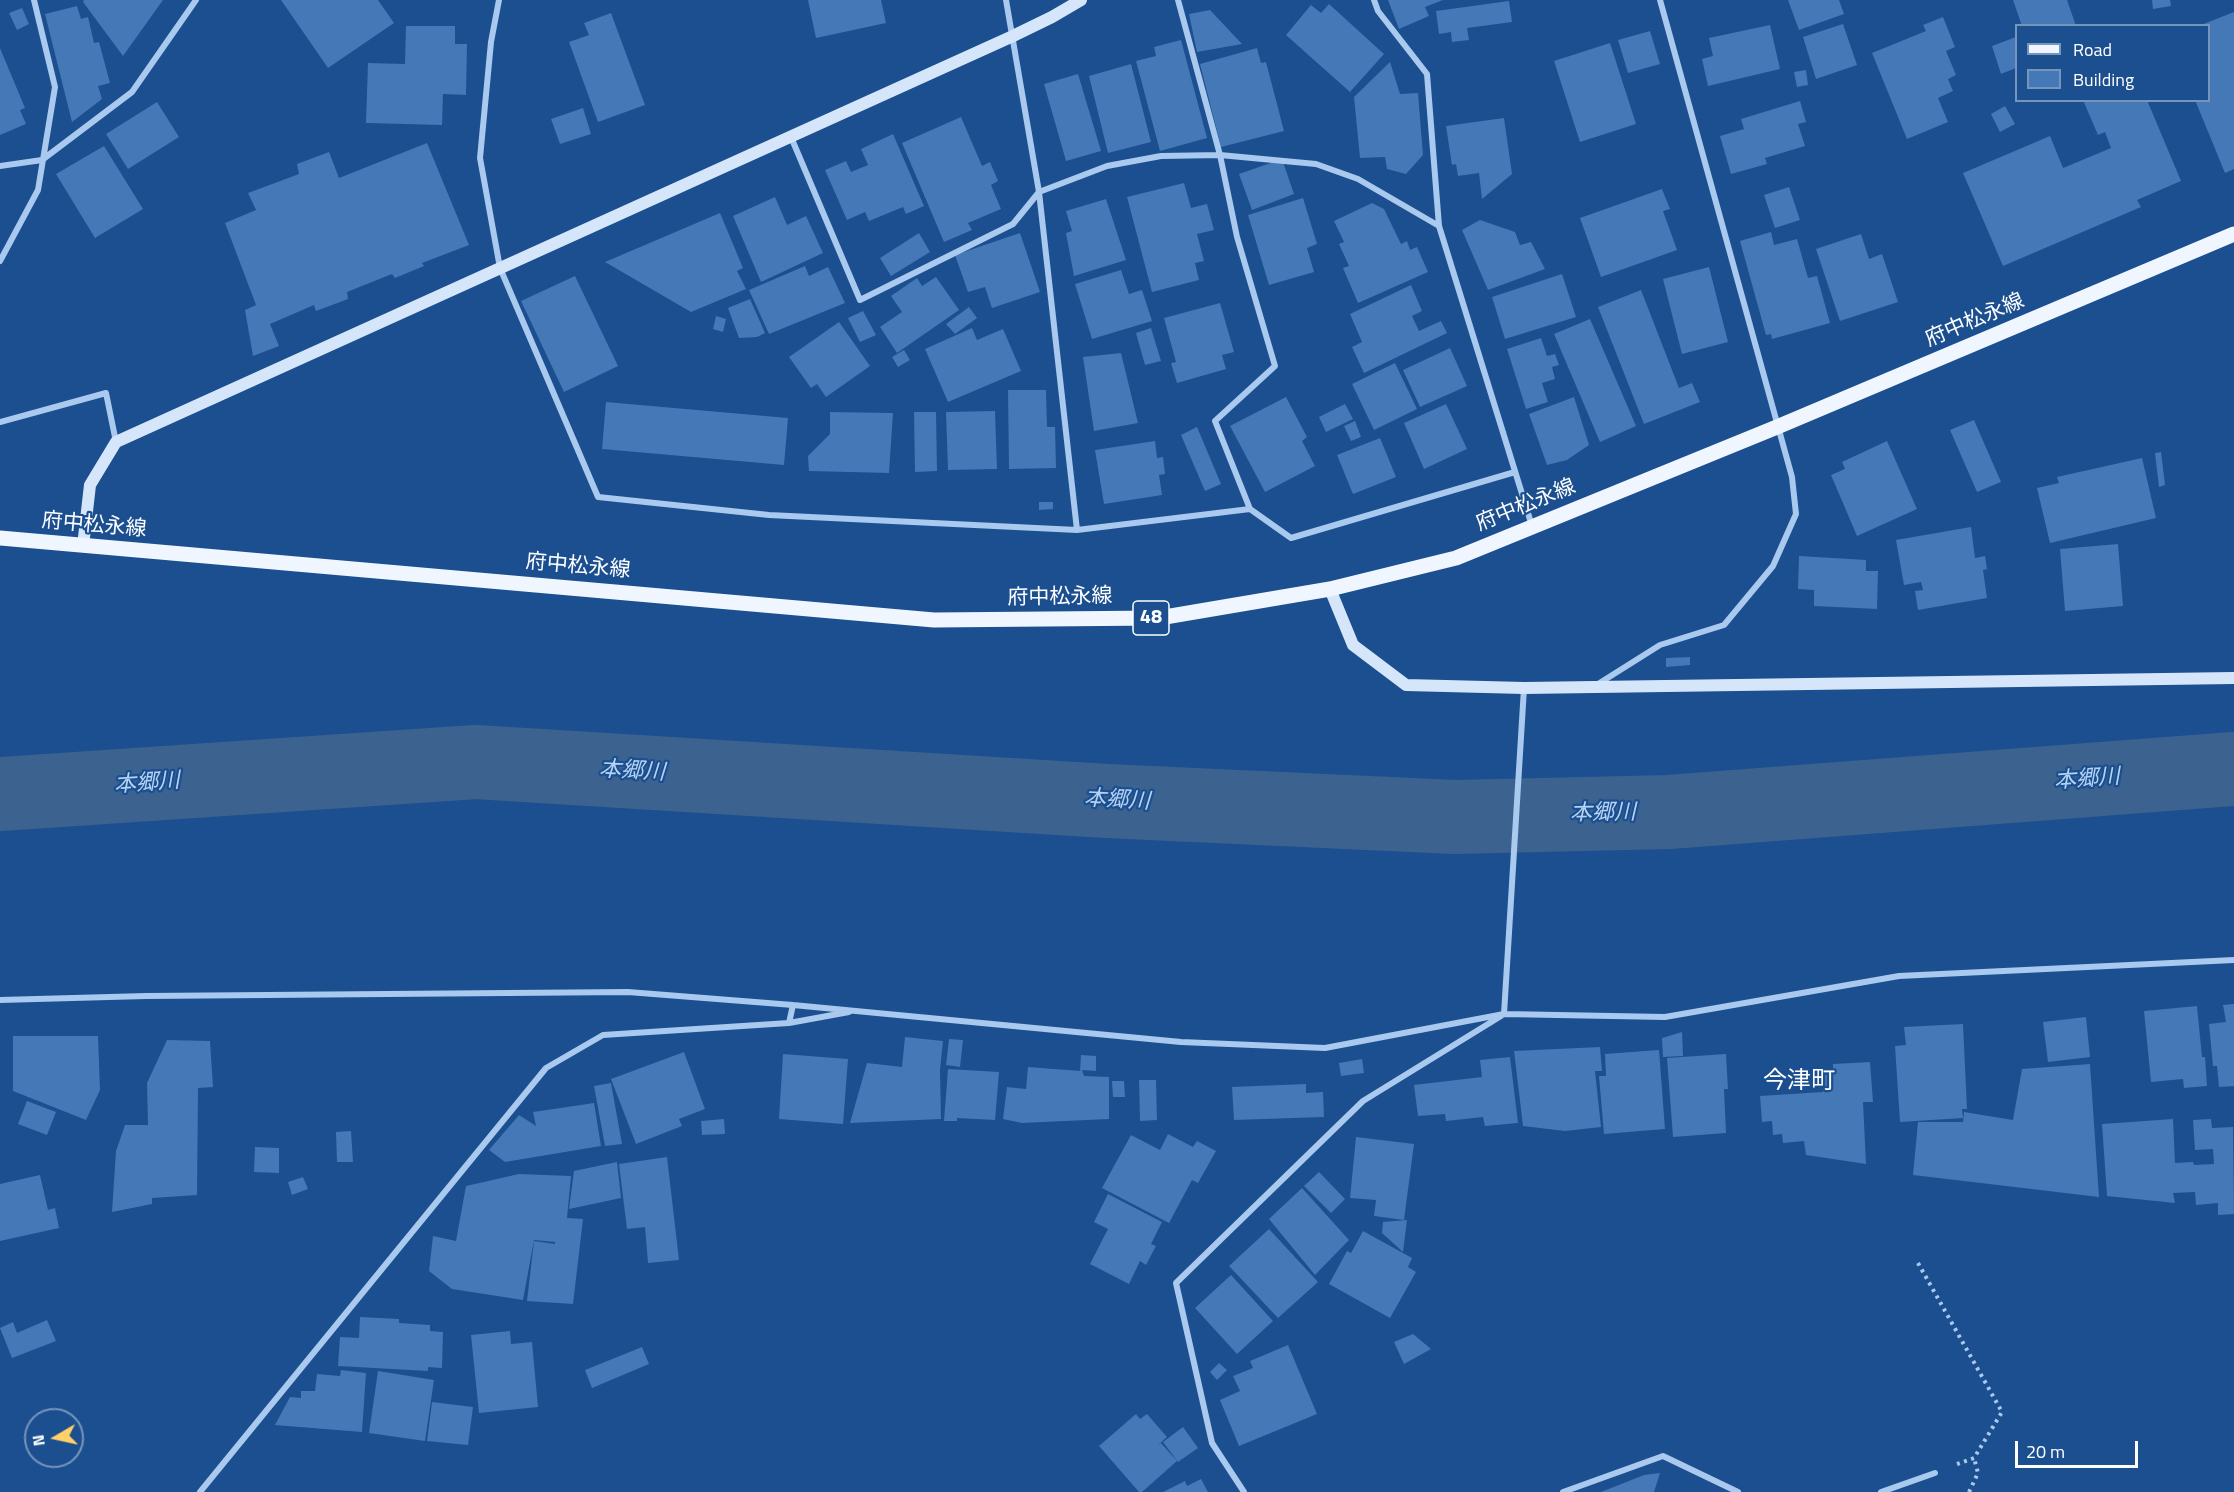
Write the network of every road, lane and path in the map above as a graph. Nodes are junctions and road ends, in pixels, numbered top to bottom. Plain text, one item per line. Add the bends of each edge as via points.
1 (34, 0) edge
2 (196, 0) edge
3 (499, 0) edge
4 (1006, 0) edge
5 (1081, 0) edge
6 (1178, 0) edge
7 (1374, 0) edge
8 (1660, 0) edge
9 (1012, 36) junction
10 (790, 136) junction
11 (1220, 155) junction
12 (42, 160) junction
13 (0, 166) edge
14 (1039, 192) junction
15 (1439, 226) junction
16 (2234, 234) edge
17 (0, 261) edge
18 (500, 268) junction
19 (0, 422) edge
20 (1777, 427) junction
21 (116, 442) junction
22 (1515, 472) junction
23 (1250, 509) junction
24 (1532, 526) junction
25 (1077, 530) junction
26 (0, 538) edge
27 (83, 546) junction
28 (1330, 589) junction
29 (2234, 678) edge
30 (1524, 688) junction
31 (1592, 688) junction
32 (2234, 960) edge
33 (0, 1000) edge
34 (793, 1005) junction
35 (856, 1011) junction
36 (1504, 1014) junction
37 (789, 1023) junction
38 (1918, 1263) dead end
39 (1974, 1458) junction
40 (1935, 1473) joint
41 (200, 1492) edge
42 (1244, 1492) edge
43 (1563, 1492) edge
44 (1738, 1492) edge
45 (1881, 1492) edge
46 (1969, 1492) edge

1 - 12 street via 55,87
2 - 12 street via 132,92
3 - 18 street via 480,158
4 - 9 street
5 - 9 street
6 - 11 street
7 - 15 street via 1378,11 1427,74
8 - 20 street
9 - 10 street
9 - 14 street
10 - 14 street via 860,300 1013,224
10 - 18 street
11 - 14 street via 1161,156 1107,166
11 - 15 street via 1316,164 1358,178
11 - 23 street via 1237,237 1275,366 1215,421
12 - 13 street
12 - 17 street via 38,190
14 - 25 street
15 - 22 street
16 - 20 main road, 府中松永線 / 48
18 - 21 street
18 - 25 street via 598,497 769,515
19 - 21 street via 106,393
20 - 24 main road, 府中松永線 / 48
20 - 31 street via 1792,477 1796,514 1773,566 1724,625 1660,645
21 - 27 street via 90,485
22 - 23 street via 1291,538
22 - 24 street
23 - 25 street
24 - 28 main road, 府中松永線 / 48 via 1456,558
26 - 27 main road, 府中松永線 / 48
27 - 28 main road, 府中松永線 / 48 via 934,621 1159,618
28 - 30 street via 1353,645 1406,685
29 - 31 street
30 - 31 street
30 - 36 street
32 - 36 street via 1899,976 1665,1017
33 - 34 street via 628,992
34 - 35 street
34 - 37 street
35 - 36 street via 1181,1042 1325,1048
35 - 37 street
36 - 42 street via 1363,1101 1176,1283 1212,1443
37 - 41 street via 603,1035 546,1068
38 - 39 path via 2002,1412
39 - 40 path
39 - 46 path via 1978,1473
40 - 45 street
43 - 44 street via 1663,1456

